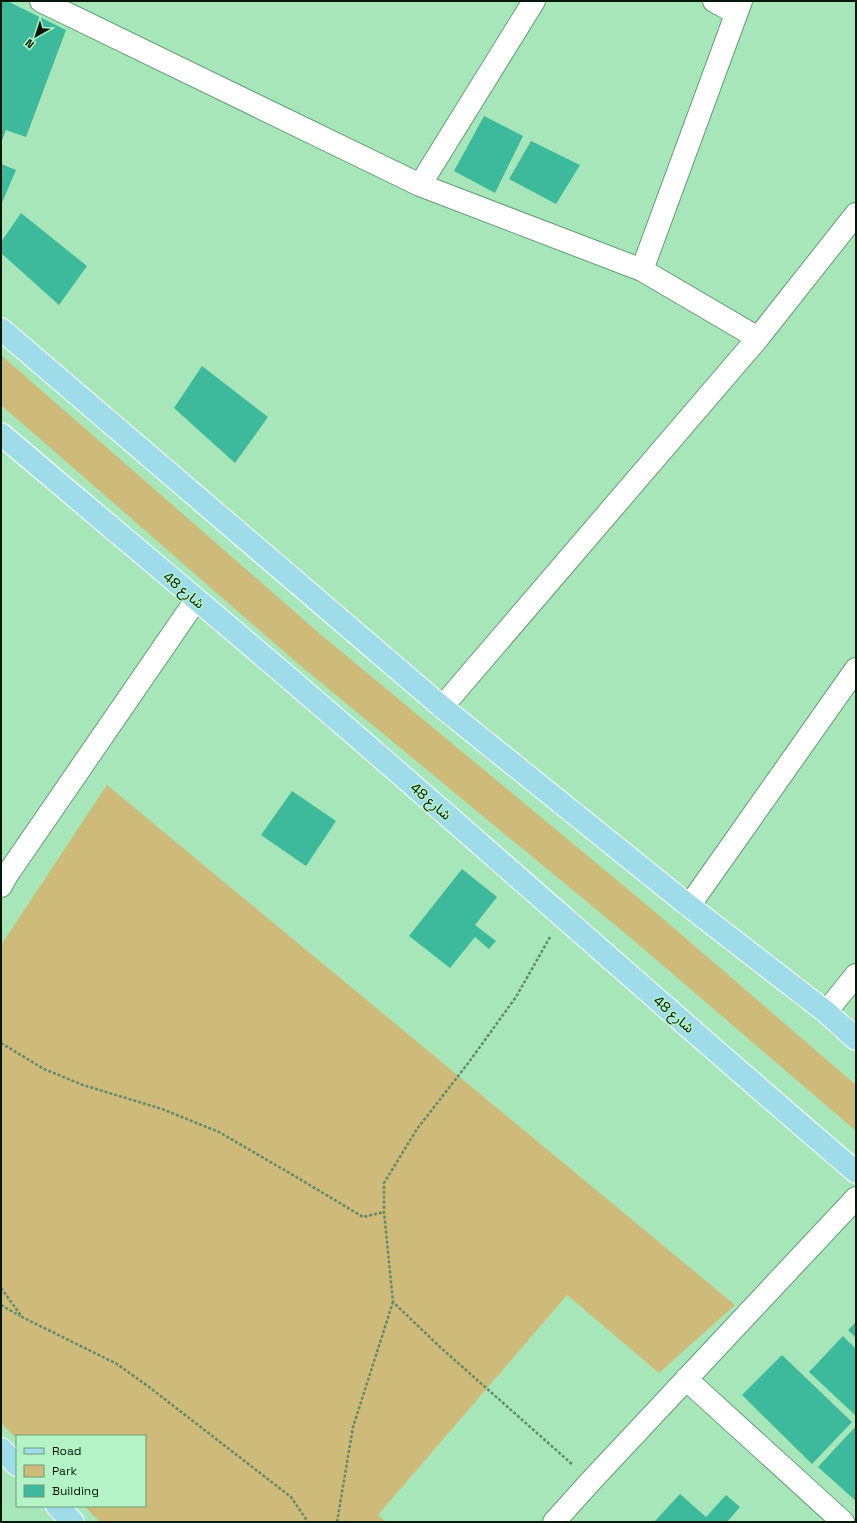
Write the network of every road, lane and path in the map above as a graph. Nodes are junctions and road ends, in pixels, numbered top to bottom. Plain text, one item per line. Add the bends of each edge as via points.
1 (41, 1) edge
2 (534, 1) edge
3 (714, 1) edge
4 (739, 7) edge
5 (420, 185) junction
6 (856, 214) edge
7 (642, 270) junction
8 (1, 329) edge
9 (758, 338) junction
10 (1, 434) edge
11 (196, 600) junction
12 (856, 669) edge
13 (442, 707) junction
14 (1, 886) edge
15 (689, 906) junction
16 (563, 915) junction
17 (856, 975) edge
18 (826, 1012) junction
19 (856, 1039) edge
20 (1, 1043) edge
21 (856, 1172) edge
22 (856, 1198) edge
23 (384, 1212) junction
24 (1, 1288) edge
25 (393, 1302) junction
26 (1, 1305) edge
27 (22, 1317) junction
28 (686, 1379) junction
29 (1, 1449) edge
30 (16, 1464) edge
31 (591, 1481) junction
32 (58, 1507) edge
33 (73, 1522) edge
34 (308, 1522) edge
35 (337, 1522) edge
36 (554, 1522) edge
37 (843, 1522) edge

1 - 5 street
2 - 5 street
3 - 4 street
4 - 7 street
5 - 7 street
6 - 9 street
7 - 9 street
8 - 13 main road
9 - 13 street
10 - 11 main road, 48 شارع
11 - 14 street
11 - 16 main road, 48 شارع
12 - 15 street
13 - 15 main road
15 - 18 main road
16 - 21 main road, 48 شارع
16 - 23 path via 516,997 417,1129 384,1183
17 - 18 street
18 - 19 main road
20 - 23 path via 44,1069 83,1085 162,1109 219,1132 363,1217
22 - 28 street
23 - 25 path
24 - 27 path
25 - 31 path via 440,1348
25 - 35 path via 353,1427
26 - 27 path
27 - 34 path via 117,1364 291,1497
28 - 31 street
28 - 37 street
29 - 30 main road
31 - 36 street
32 - 33 main road

